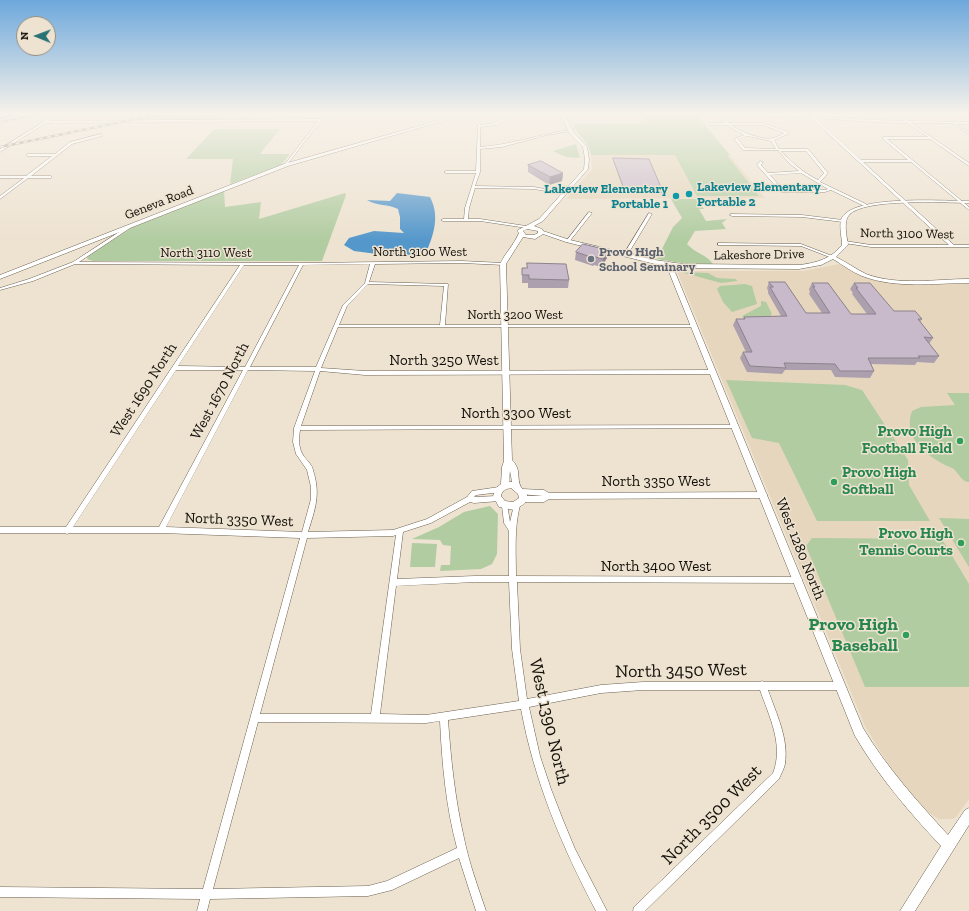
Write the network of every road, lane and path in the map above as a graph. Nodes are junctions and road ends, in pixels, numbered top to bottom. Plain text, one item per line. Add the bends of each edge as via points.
1 (53, 157) edge
2 (292, 157) edge
3 (315, 157) edge
4 (479, 157) edge
5 (586, 157) edge
6 (785, 157) edge
7 (812, 157) edge
8 (855, 157) edge
9 (905, 157) edge
10 (957, 157) edge
11 (860, 161) junction
12 (910, 161) junction
13 (761, 162) dead end
14 (286, 165) junction
15 (969, 165) edge
16 (446, 172) dead end
17 (478, 172) junction
18 (802, 172) junction
19 (767, 174) junction
20 (0, 177) edge
21 (27, 177) junction
22 (50, 177) dead end
23 (818, 182) junction
24 (475, 187) junction
25 (831, 189) junction
26 (564, 193) junction
27 (0, 198) edge
28 (904, 202) junction
29 (961, 202) junction
30 (969, 202) edge
31 (865, 205) junction
32 (969, 209) edge
33 (590, 214) dead end
34 (650, 214) dead end
35 (732, 215) dead end
36 (443, 220) dead end
37 (466, 220) junction
38 (541, 220) junction
39 (843, 221) junction
40 (494, 223) junction
41 (133, 225) junction
42 (528, 227) junction
43 (521, 233) junction
44 (538, 233) junction
45 (568, 241) junction
46 (845, 242) junction
47 (719, 244) dead end
48 (953, 246) junction
49 (969, 246) edge
50 (626, 254) junction
51 (833, 257) junction
52 (74, 263) junction
53 (337, 263) joint
54 (373, 263) junction
55 (243, 264) junction
56 (302, 264) junction
57 (503, 264) junction
58 (671, 265) junction
59 (0, 277) edge
60 (969, 281) edge
61 (367, 283) junction
62 (0, 289) edge
63 (337, 326) junction
64 (442, 326) junction
65 (504, 326) junction
66 (694, 326) junction
67 (174, 368) junction
68 (246, 369) junction
69 (318, 369) junction
70 (505, 372) junction
71 (713, 372) junction
72 (507, 427) junction
73 (736, 427) junction
74 (297, 428) junction
75 (508, 461) junction
76 (502, 488) junction
77 (764, 495) junction
78 (520, 496) junction
79 (469, 499) junction
80 (497, 499) junction
81 (505, 506) junction
82 (511, 529) junction
83 (0, 530) edge
84 (161, 530) junction
85 (67, 531) junction
86 (400, 532) junction
87 (304, 535) junction
88 (513, 580) junction
89 (798, 580) junction
90 (393, 583) junction
91 (762, 685) junction
92 (840, 686) junction
93 (525, 704) junction
94 (444, 717) junction
95 (255, 718) junction
96 (375, 719) junction
97 (969, 814) edge
98 (948, 844) junction
99 (462, 851) junction
100 (0, 892) edge
101 (206, 894) junction
102 (202, 911) edge
103 (481, 911) edge
104 (602, 911) edge
105 (638, 911) edge
106 (907, 911) edge

1 - 21 street
2 - 14 street
3 - 14 street, Geneva Road
4 - 17 street
5 - 26 street via 586,169
6 - 18 street
7 - 23 street via 826,173
8 - 11 street
9 - 12 street
10 - 15 street
11 - 12 street
11 - 28 street
12 - 29 street
13 - 19 street via 759,165
14 - 41 street, Geneva Road
16 - 17 street
17 - 24 street
18 - 19 street
18 - 23 street
19 - 25 street via 782,191
20 - 21 street
21 - 22 street
21 - 27 street
23 - 25 street
24 - 26 street via 534,188
24 - 37 street via 470,194
25 - 31 street
26 - 38 street
28 - 29 street
28 - 31 street
28 - 48 street
29 - 30 street
29 - 32 street
31 - 39 street via 852,210
33 - 45 street
34 - 50 street
35 - 39 street via 802,216
36 - 37 street
37 - 40 street
38 - 42 street
38 - 44 street
39 - 46 street
40 - 42 street
40 - 43 street
41 - 52 street
41 - 59 street, Geneva Road
42 - 43 street via 521,230
42 - 44 street
43 - 44 street via 528,237
43 - 57 street via 520,241
44 - 45 street, Lakeshore Drive
44 - 57 street via 524,242
45 - 50 street, Lakeshore Drive
46 - 48 street, North 3100 West via 871,246
46 - 51 street, Lakeshore Drive via 838,254
47 - 51 street via 801,245
48 - 49 street, North 3100 West
50 - 58 street, Lakeshore Drive
51 - 58 street, Lakeshore Drive via 814,265 799,267
51 - 60 street via 854,270 883,279
52 - 55 street, North 3110 West
52 - 62 street via 46,275
53 - 54 street, North 3100 West
53 - 56 street, North 3110 West
54 - 57 street, North 3100 West
54 - 61 street
55 - 56 street, North 3110 West
55 - 67 street, West 1690 North
56 - 68 street, West 1670 North
57 - 65 street, West 1390 North
58 - 66 street, West 1280 North
61 - 63 street via 345,304
61 - 64 street via 446,284
63 - 64 street, North 3200 West
63 - 69 street
64 - 65 street, North 3200 West
65 - 66 street, North 3200 West
65 - 70 street, West 1390 North
66 - 71 street, West 1280 North
67 - 68 street, North 3250 West
67 - 85 street, West 1690 North
68 - 69 street, North 3250 West
68 - 84 street, West 1670 North
69 - 70 street, North 3250 West via 365,373
69 - 74 street
70 - 71 street, North 3250 West
70 - 72 street, West 1390 North
71 - 73 street, West 1280 North
72 - 73 street, North 3300 West
72 - 74 street, North 3300 West
72 - 75 street, West 1390 North
73 - 77 street, West 1280 North
74 - 87 street via 296,442 310,469 314,487 314,498
75 - 76 street, West 1390 North
75 - 78 street, West 1390 North via 513,466
76 - 78 street
76 - 79 street, North 3350 West via 474,493
76 - 80 street, West 1390 North
77 - 78 street, North 3350 West via 548,496 544,499
77 - 89 street, West 1280 North
78 - 81 street
78 - 82 street, West 1390 North
79 - 80 street, North 3350 West
79 - 86 street, North 3350 West via 429,521
80 - 81 street
81 - 82 street, West 1390 North via 507,523
82 - 88 street, West 1390 North
83 - 85 street, North 3350 West
84 - 85 street, North 3350 West
84 - 87 street, North 3350 West
86 - 87 street, North 3350 West
86 - 90 street
87 - 95 street
88 - 89 street, North 3400 West
88 - 90 street, North 3400 West
88 - 93 street, West 1390 North via 517,658
89 - 92 street, West 1280 North
90 - 96 street
91 - 92 street, North 3450 West
91 - 93 street, North 3450 West via 622,687
91 - 105 street, North 3500 West via 782,752 776,776
92 - 98 street, West 1280 North via 859,732 876,761 911,806
93 - 94 street, North 3450 West
93 - 104 street, West 1390 North via 548,791 575,859
94 - 96 street, North 3450 West
94 - 99 street via 451,805
95 - 96 street, North 3450 West
95 - 101 street
97 - 98 street
98 - 106 street
99 - 101 street via 398,882 377,889
99 - 103 street
100 - 101 street
101 - 102 street

